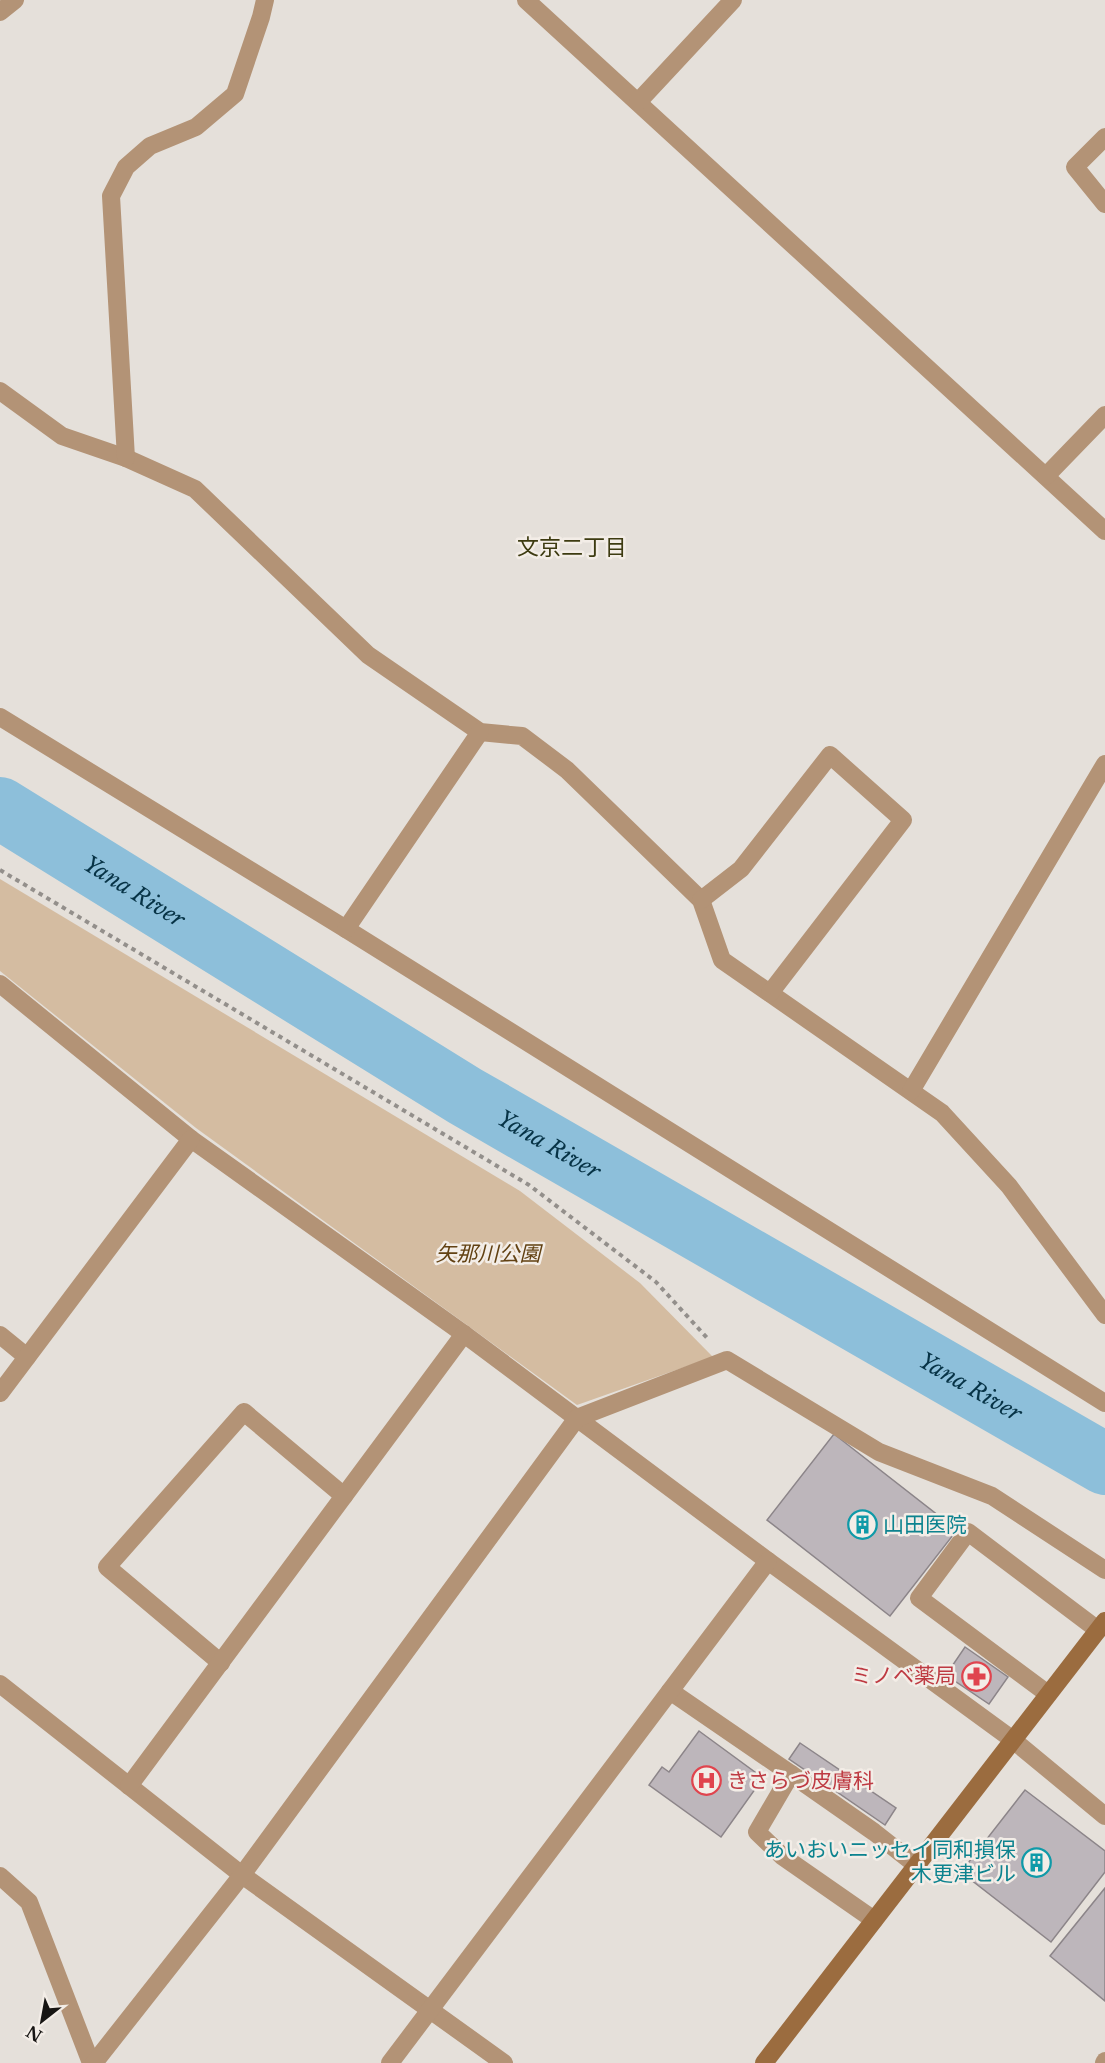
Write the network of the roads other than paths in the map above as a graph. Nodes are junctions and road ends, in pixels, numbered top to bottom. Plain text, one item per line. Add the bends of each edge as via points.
1 (15, 0) edge
2 (265, 0) edge
3 (526, 0) edge
4 (733, 0) edge
5 (0, 12) edge
6 (638, 102) junction
7 (1105, 137) edge
8 (1105, 204) edge
9 (0, 391) edge
10 (1105, 416) edge
11 (126, 458) junction
12 (1046, 476) junction
13 (1105, 531) edge
14 (0, 717) edge
15 (480, 732) junction
16 (1105, 764) edge
17 (701, 900) junction
18 (346, 929) junction
19 (0, 984) edge
20 (770, 993) junction
21 (911, 1091) junction
22 (191, 1139) junction
23 (1105, 1315) edge
24 (464, 1334) junction
25 (0, 1335) edge
26 (27, 1357) junction
27 (0, 1393) edge
28 (1105, 1403) edge
29 (577, 1418) junction
30 (344, 1496) junction
31 (768, 1562) junction
32 (1105, 1570) edge
33 (1102, 1625) edge
34 (221, 1663) junction
35 (1, 1687) edge
36 (670, 1691) junction
37 (1048, 1694) junction
38 (1013, 1740) junction
39 (791, 1774) junction
40 (129, 1786) junction
41 (1105, 1816) edge
42 (916, 1865) junction
43 (242, 1875) junction
44 (0, 1876) edge
45 (874, 1920) junction
46 (431, 2010) junction
47 (92, 2063) edge
48 (390, 2063) edge
49 (504, 2063) edge
50 (764, 2063) edge

1 - 5 street
2 - 11 street via 235,94 196,127 150,146 126,167 111,196
3 - 6 street
4 - 6 street
6 - 12 street
7 - 8 street via 1075,167
9 - 11 street via 62,436
10 - 12 street
11 - 15 street via 195,489 368,655
12 - 13 street
14 - 18 street
15 - 17 street via 522,736 549,756
15 - 18 street
16 - 21 street
17 - 20 street via 722,960
17 - 20 street via 741,869 830,754 903,820
18 - 28 street
19 - 22 street
20 - 21 street
21 - 23 street via 942,1113 1009,1186
22 - 24 street
22 - 26 street
24 - 29 street
24 - 30 street
25 - 26 street
26 - 27 street
29 - 31 street
29 - 32 street via 727,1360 879,1452 992,1496
29 - 43 street
30 - 34 street
30 - 34 street via 244,1412 107,1567
31 - 36 street
31 - 38 street
33 - 37 street
33 - 37 street via 968,1532 919,1598
34 - 40 street
35 - 40 street
36 - 39 street
36 - 46 street
37 - 38 street
38 - 41 street
38 - 42 street
39 - 42 street
39 - 45 street via 757,1832 782,1856
40 - 43 street
42 - 45 street
43 - 46 street
43 - 47 street
44 - 47 street via 29,1902
45 - 50 street
46 - 48 street
46 - 49 street

